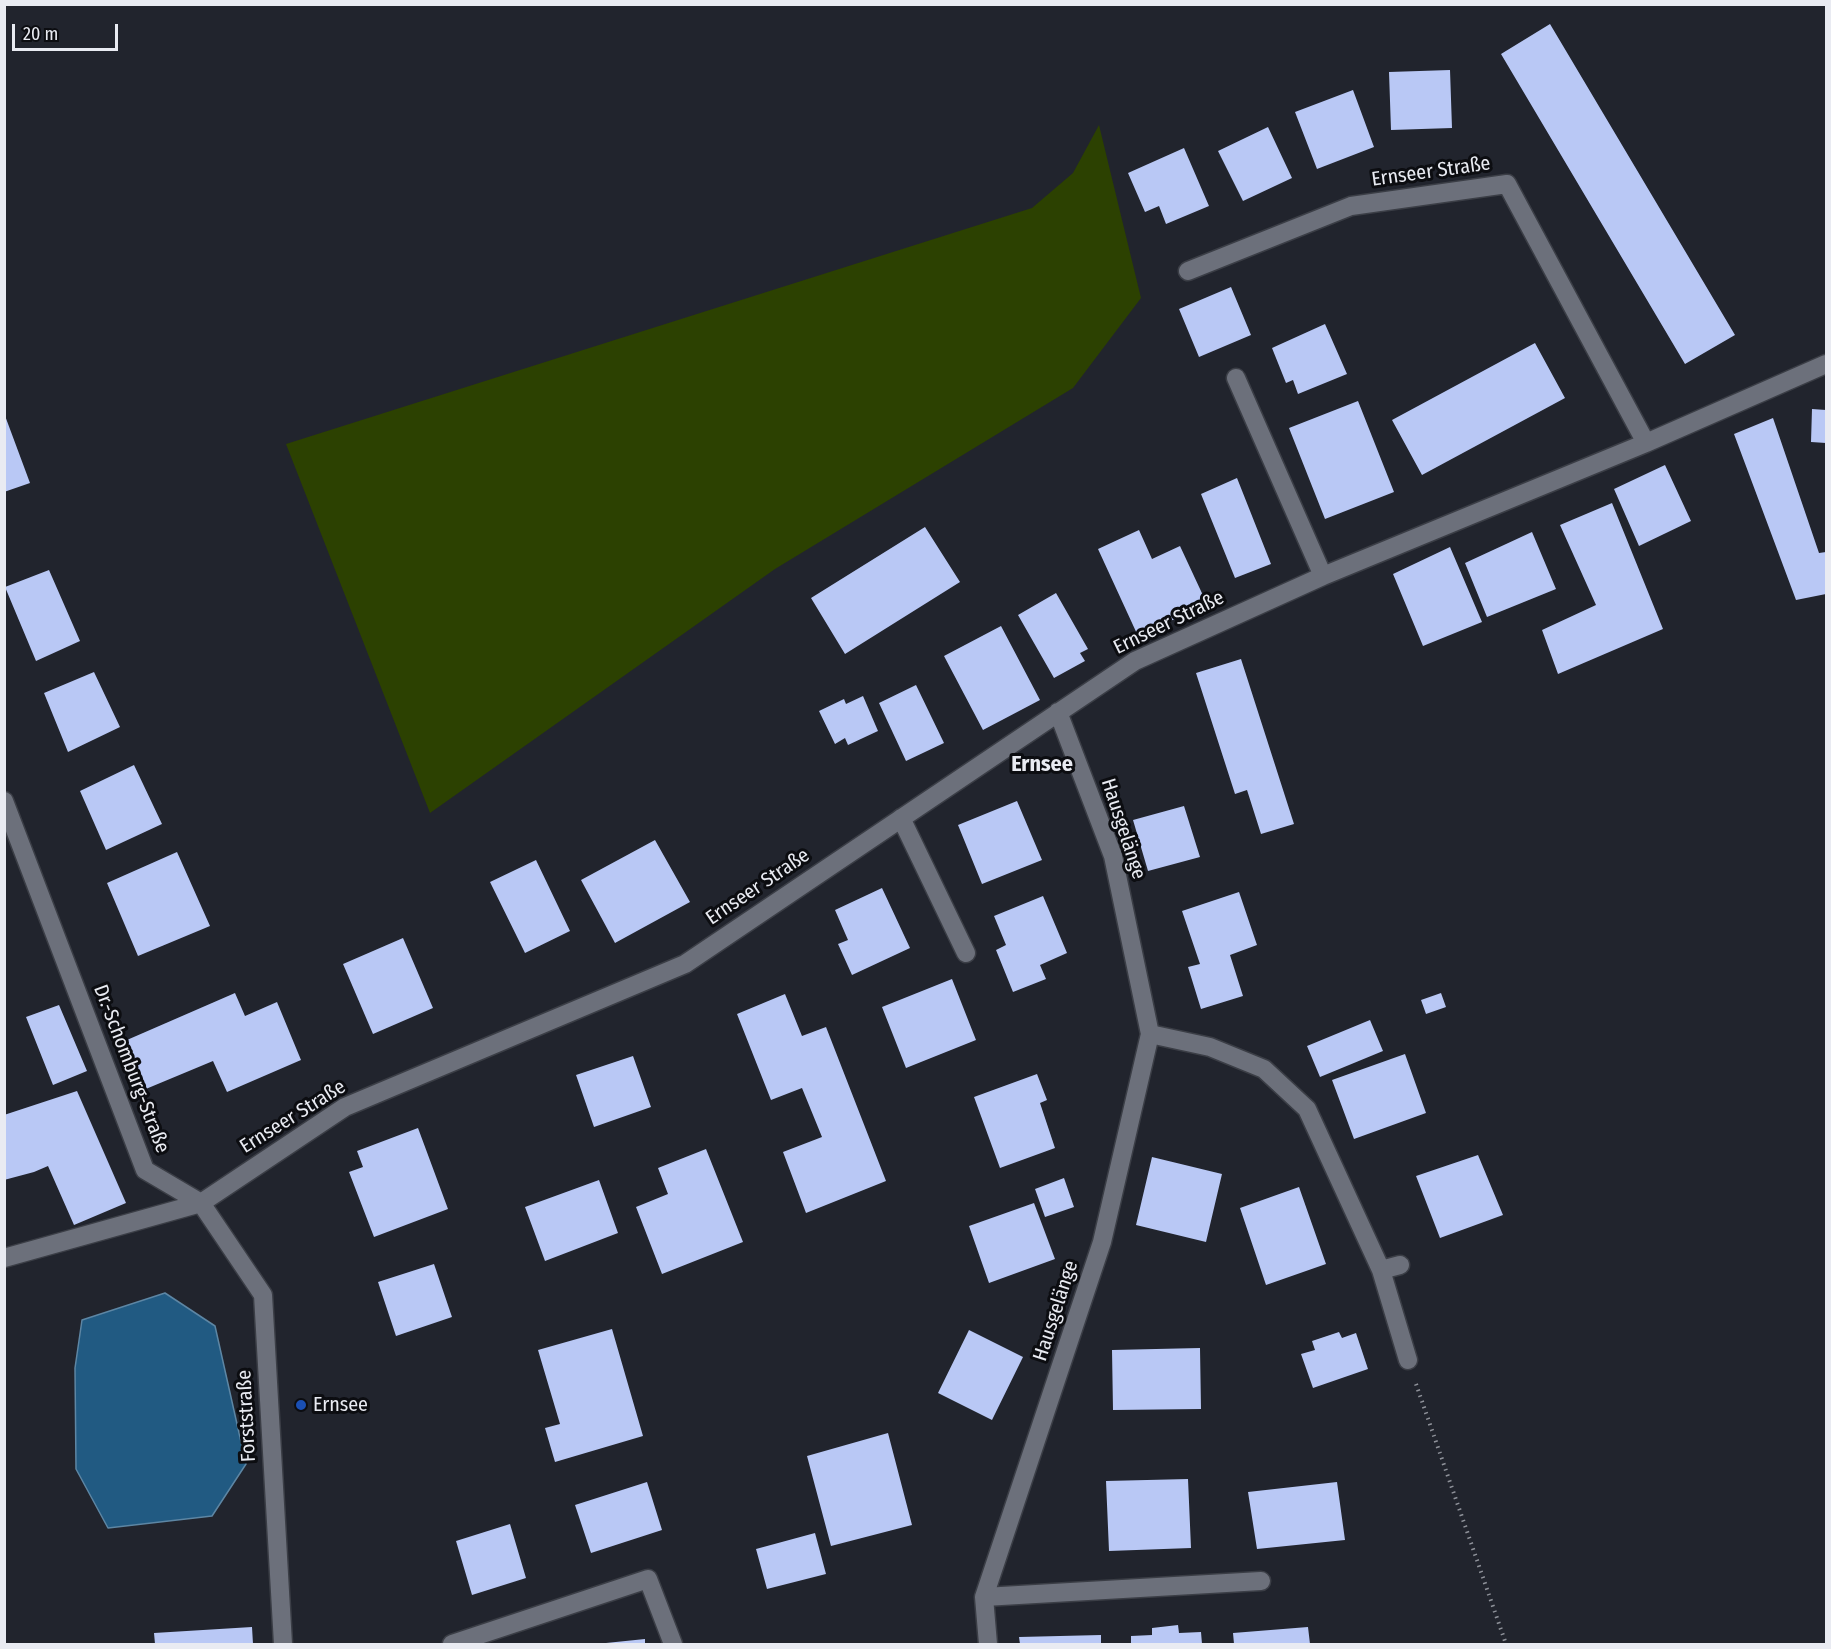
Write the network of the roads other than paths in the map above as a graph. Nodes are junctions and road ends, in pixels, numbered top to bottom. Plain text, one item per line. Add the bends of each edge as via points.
1 (1188, 271) dead end
2 (1827, 364) edge
3 (1236, 378) dead end
4 (1646, 443) junction
5 (1323, 576) junction
6 (1058, 712) junction
7 (4, 801) edge
8 (901, 818) junction
9 (966, 953) dead end
10 (1150, 1034) junction
11 (201, 1203) junction
12 (4, 1258) edge
13 (1400, 1265) dead end
14 (1381, 1270) junction
15 (1408, 1360) road end
16 (1261, 1581) dead end
17 (984, 1598) junction
18 (283, 1644) edge
19 (452, 1644) edge
20 (673, 1644) edge
21 (988, 1644) edge

1 - 4 street, Ernseer Straße via 1351,206 1507,184
2 - 4 street, Ernseer Straße
3 - 5 street
4 - 5 street, Ernseer Straße
5 - 6 street, Ernseer Straße via 1135,661
6 - 8 street, Ernseer Straße
6 - 10 street, Hausgelänge via 1113,856
7 - 11 street, Dr.-Schomburg-Straße via 145,1170
8 - 9 street
8 - 11 street, Ernseer Straße via 685,964 345,1107
10 - 14 street via 1210,1047 1264,1069 1307,1108
10 - 17 street, Hausgelänge via 1102,1242
11 - 12 street
11 - 18 street, Forststraße via 263,1294
13 - 14 street
14 - 15 street
16 - 17 street
17 - 21 street, Hausgelänge
19 - 20 street via 648,1579

